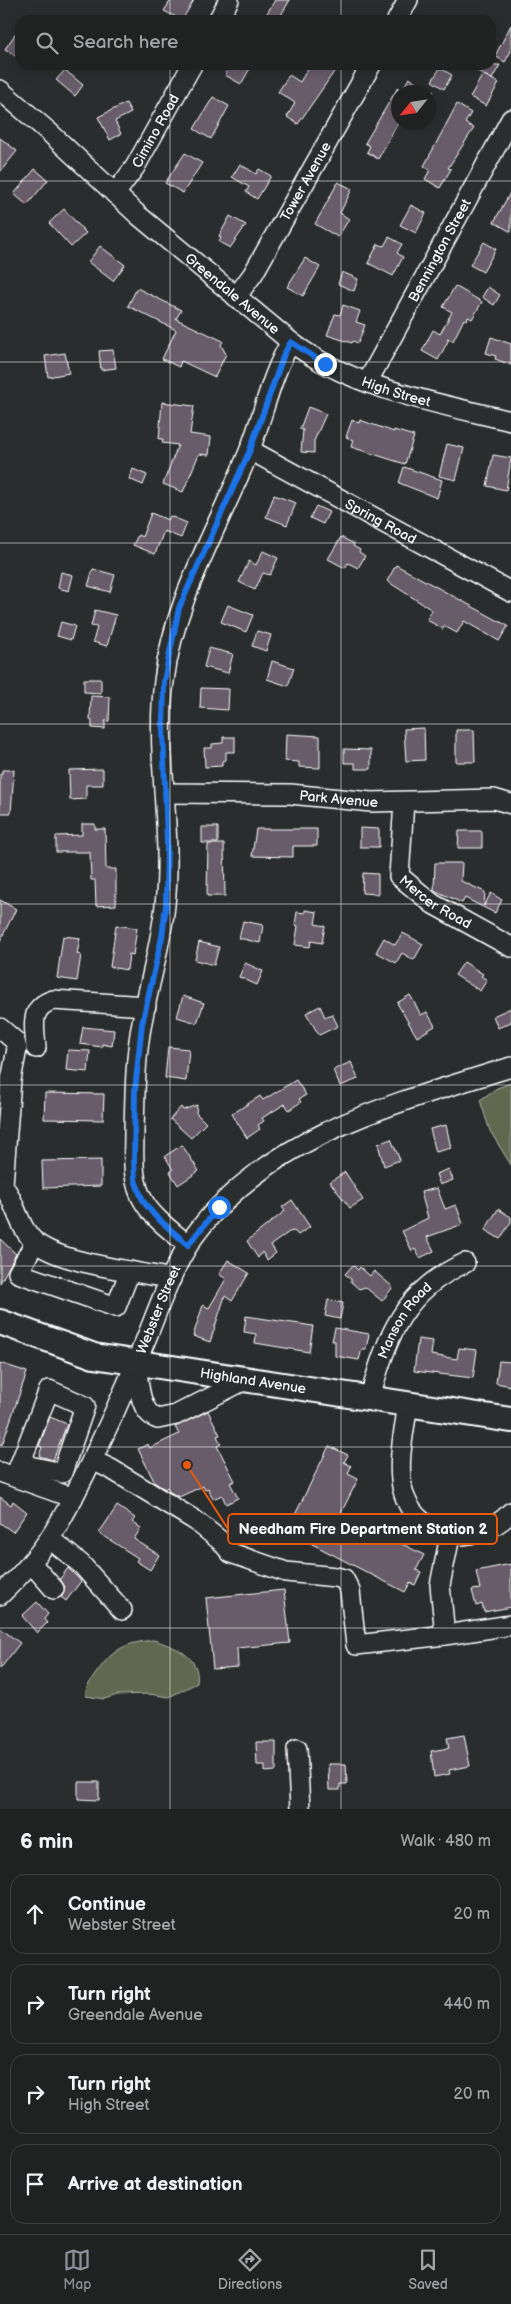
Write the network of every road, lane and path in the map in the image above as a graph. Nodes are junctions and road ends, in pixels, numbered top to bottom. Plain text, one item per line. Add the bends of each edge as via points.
1 (229, 0) edge
2 (408, 0) edge
3 (221, 15) edge
4 (400, 15) edge
5 (189, 70) edge
6 (368, 70) edge
7 (0, 90) edge
8 (511, 119) edge
9 (115, 194) junction
10 (236, 297) junction
11 (291, 342) junction
12 (368, 381) junction
13 (511, 421) edge
14 (250, 450) junction
15 (511, 592) edge
16 (165, 794) junction
17 (404, 802) junction
18 (511, 804) edge
19 (511, 947) edge
20 (146, 1006) junction
21 (0, 1028) edge
22 (17, 1049) junction
23 (511, 1066) edge
24 (1, 1184) edge
25 (35, 1242) junction
26 (188, 1245) junction
27 (465, 1263) dead end
28 (130, 1271) junction
29 (171, 1279) junction
30 (0, 1322) edge
31 (136, 1363) junction
32 (245, 1380) junction
33 (370, 1398) junction
34 (408, 1404) junction
35 (511, 1420) edge
36 (92, 1460) junction
37 (12, 1471) edge
38 (62, 1473) junction
39 (82, 1479) junction
40 (73, 1498) junction
41 (511, 1512) edge
42 (450, 1536) junction
43 (50, 1539) junction
44 (31, 1563) junction
45 (54, 1589) dead end
46 (0, 1595) edge
47 (122, 1610) dead end
48 (511, 1625) edge
49 (445, 1635) junction
50 (297, 1749) dead end
51 (300, 1809) edge

1 - 3 street
2 - 4 street
5 - 9 street, Cimino Road via 135,167
6 - 10 street, Tower Avenue via 253,274
7 - 9 street, Greendale Avenue
8 - 12 street, Bennington Street
9 - 10 street, Greendale Avenue
10 - 11 street, Greendale Avenue
11 - 12 street, High Street via 325,364
11 - 14 street, Greendale Avenue
12 - 13 street, High Street
14 - 15 street, Spring Road
14 - 16 street, Greendale Avenue via 179,608 164,681
16 - 17 street, Park Avenue via 290,794
16 - 20 street, Greendale Avenue via 166,905
17 - 18 street, Park Avenue via 494,799
17 - 19 street, Mercer Road via 399,876 433,904
20 - 22 street via 53,1000 42,1003 35,1014 43,1048
20 - 26 street, Greendale Avenue via 135,1090 135,1180 143,1201 155,1216
21 - 22 street via 15,1041
22 - 24 street via 10,1080
23 - 26 street, Webster Street via 377,1109 317,1137 265,1168 232,1194
24 - 25 street
25 - 28 street via 83,1261
25 - 28 street via 18,1273 116,1307
26 - 29 street, Webster Street
27 - 33 street, Manson Road via 432,1281 406,1307 384,1351
28 - 29 street
29 - 31 street, Webster Street
30 - 31 main road, Highland Avenue via 83,1353
31 - 32 main road, Highland Avenue
31 - 32 street via 142,1400 150,1414 158,1419 169,1418
31 - 36 street, Webster Street
32 - 33 main road, Highland Avenue
33 - 34 main road, Highland Avenue
34 - 35 main road, Highland Avenue
34 - 42 street via 398,1470 404,1492 409,1507 419,1520
36 - 39 street, Webster Street
36 - 49 street via 196,1521 231,1553 286,1572 344,1579 350,1591 356,1645
37 - 38 street
37 - 38 street via 49,1390 85,1406
37 - 40 street
38 - 39 street
39 - 40 street, Webster Street
40 - 43 street, Webster Street
41 - 42 street via 499,1525
42 - 49 street via 440,1585
43 - 44 street, Webster Street
43 - 47 street via 81,1564
44 - 45 street
44 - 46 street, Webster Street
48 - 49 street
50 - 51 street

